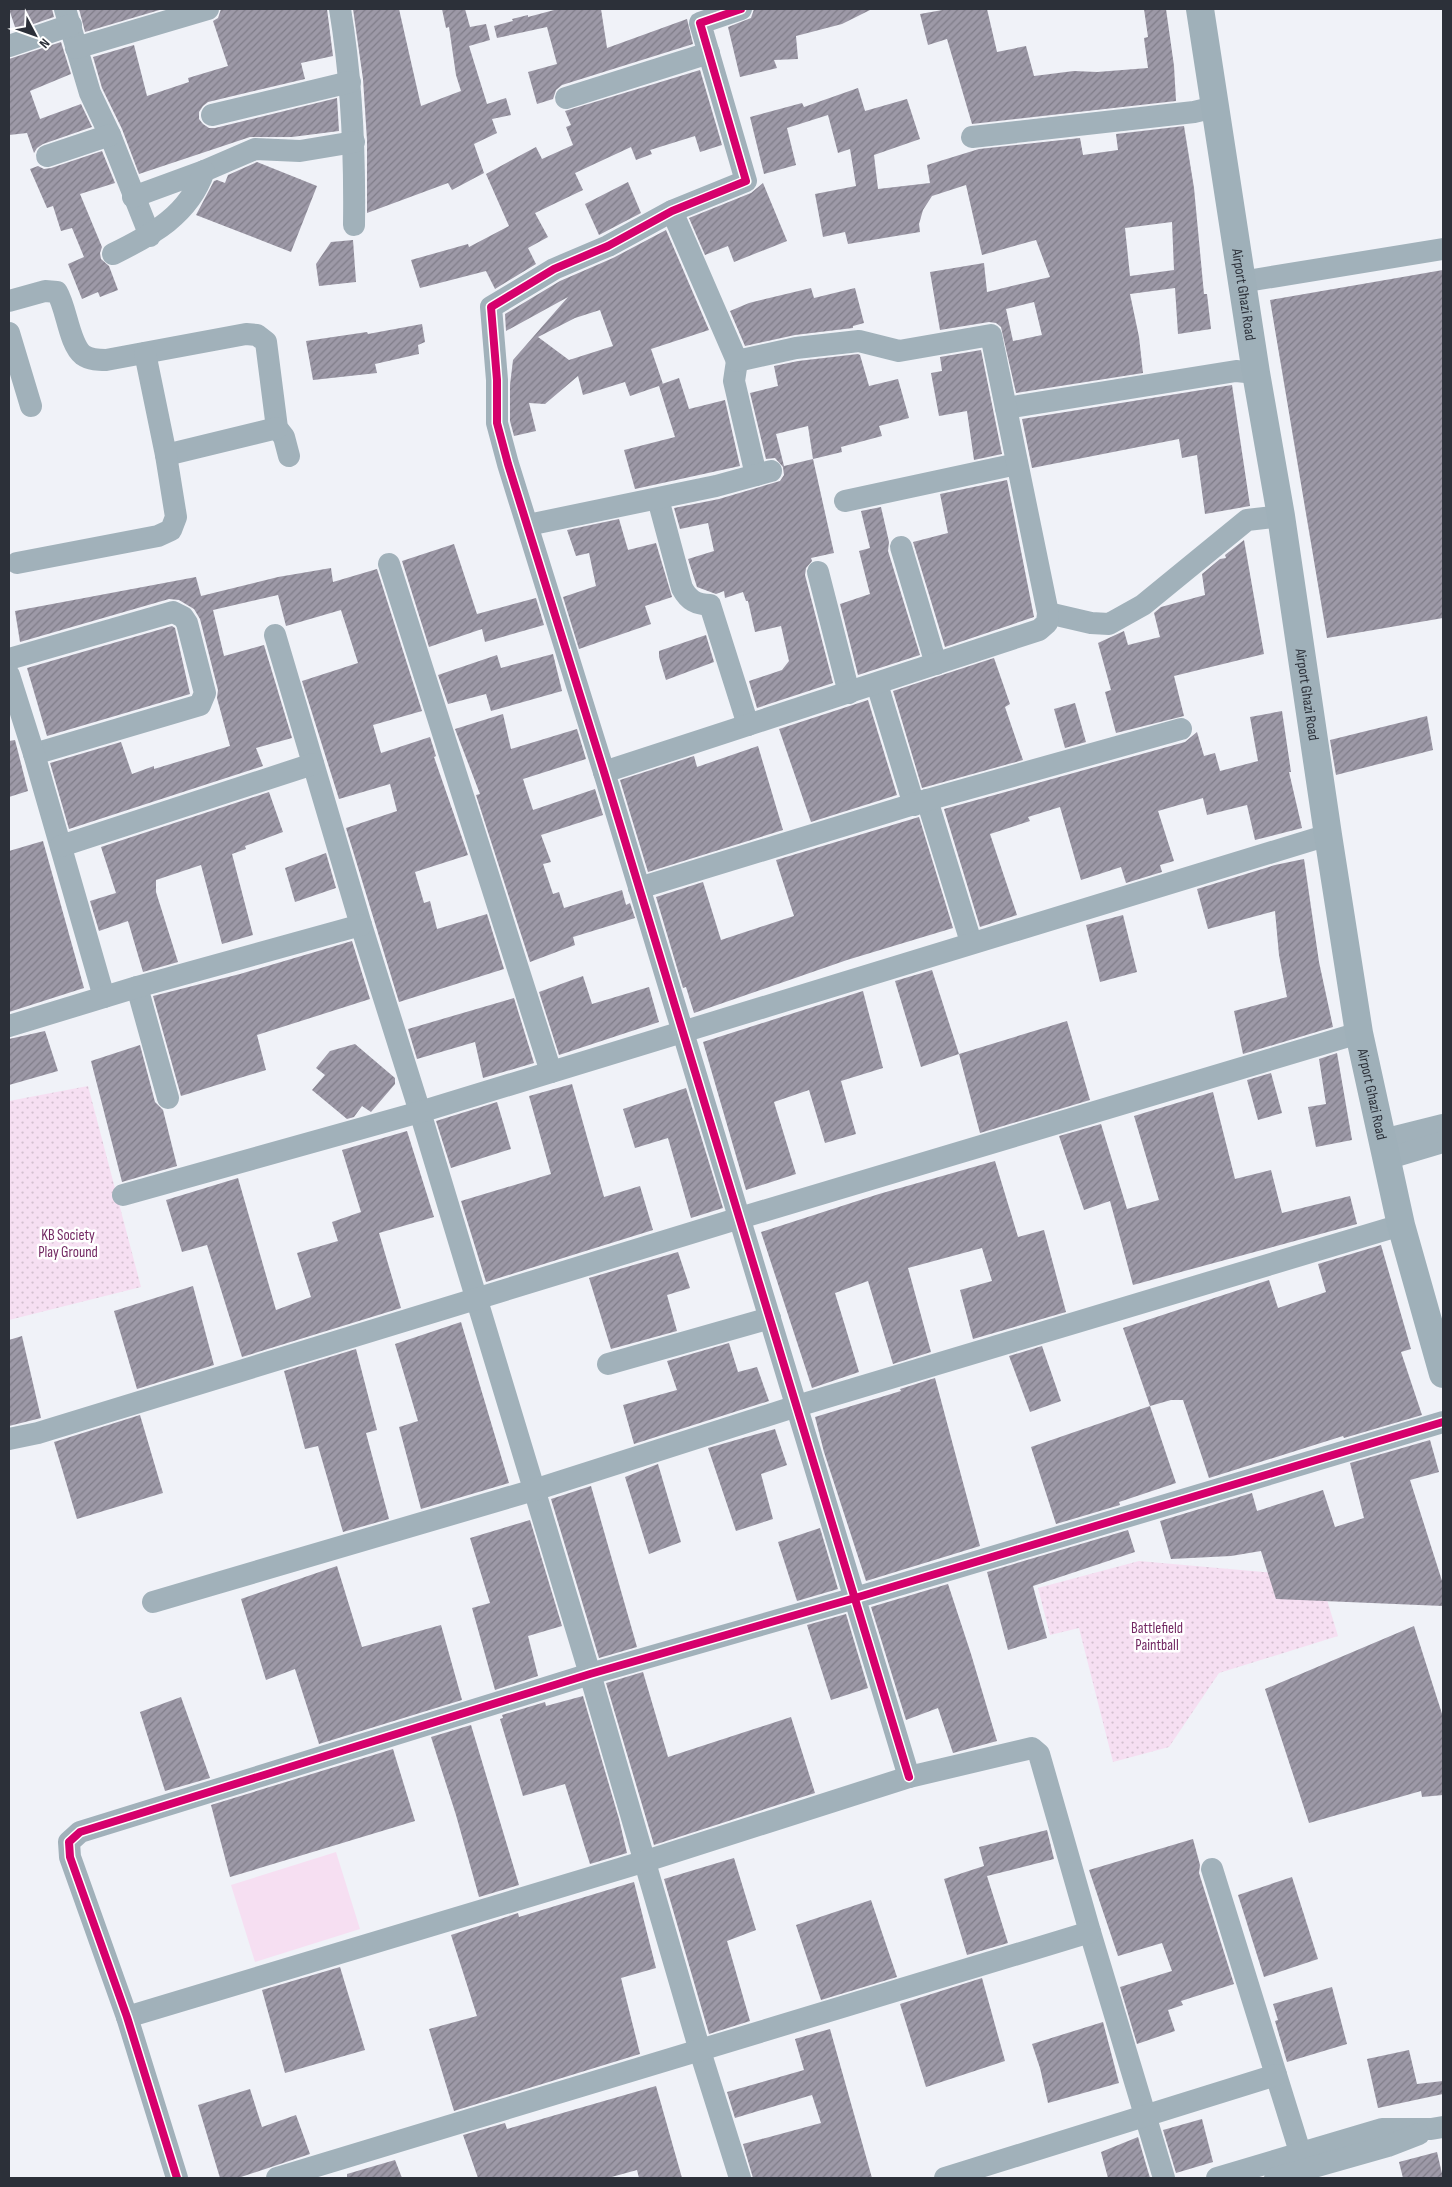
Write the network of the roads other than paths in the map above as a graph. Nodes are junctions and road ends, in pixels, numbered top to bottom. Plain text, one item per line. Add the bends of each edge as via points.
1 (208, 9) edge
2 (340, 9) edge
3 (741, 9) edge
4 (1200, 9) edge
5 (68, 17) edge
6 (9, 46) edge
7 (76, 48) junction
8 (709, 53) junction
9 (350, 82) junction
10 (566, 98) dead end
11 (1215, 107) junction
12 (212, 115) dead end
13 (110, 135) junction
14 (972, 137) dead end
15 (354, 142) junction
16 (47, 156) dead end
17 (204, 171) junction
18 (133, 196) junction
19 (672, 211) junction
20 (354, 225) dead end
21 (150, 236) junction
22 (1443, 250) edge
23 (113, 254) dead end
24 (1241, 282) junction
25 (9, 301) edge
26 (9, 333) edge
27 (145, 354) junction
28 (737, 361) junction
29 (1256, 372) junction
30 (31, 406) dead end
31 (1006, 408) junction
32 (277, 428) junction
33 (166, 455) junction
34 (289, 456) dead end
35 (1017, 464) junction
36 (658, 499) junction
37 (845, 501) dead end
38 (1281, 516) junction
39 (528, 525) junction
40 (901, 547) dead end
41 (17, 563) dead end
42 (389, 564) dead end
43 (818, 572) dead end
44 (1048, 613) junction
45 (275, 635) dead end
46 (9, 659) edge
47 (936, 664) junction
48 (9, 675) edge
49 (877, 684) junction
50 (849, 693) junction
51 (748, 725) junction
52 (1181, 729) dead end
53 (34, 754) junction
54 (312, 764) junction
55 (604, 772) junction
56 (920, 802) junction
57 (1328, 835) junction
58 (61, 846) junction
59 (639, 888) junction
60 (361, 925) junction
61 (971, 942) junction
62 (137, 987) junction
63 (104, 997) junction
64 (9, 1026) edge
65 (682, 1030) junction
66 (1359, 1033) junction
67 (551, 1072) junction
68 (168, 1098) dead end
69 (420, 1112) junction
70 (1443, 1125) edge
71 (1443, 1142) edge
72 (1384, 1149) junction
73 (122, 1195) dead end
74 (740, 1218) junction
75 (1401, 1226) junction
76 (476, 1299) junction
77 (770, 1318) junction
78 (608, 1364) dead end
79 (1443, 1374) edge
80 (797, 1406) junction
81 (1443, 1422) edge
82 (9, 1439) edge
83 (534, 1490) junction
84 (855, 1598) junction
85 (153, 1602) dead end
86 (590, 1674) junction
87 (909, 1777) junction
88 (646, 1861) junction
89 (1212, 1869) dead end
90 (1090, 1932) junction
91 (127, 2017) junction
92 (700, 2051) junction
93 (1276, 2076) junction
94 (1146, 2117) junction
95 (1437, 2128) edge
96 (1303, 2161) junction
97 (177, 2178) edge
98 (277, 2178) edge
99 (740, 2178) edge
100 (945, 2178) edge
101 (1164, 2178) edge
102 (1217, 2178) edge
103 (1275, 2178) edge

1 - 7 street
2 - 9 street
3 - 8 street via 700,23
4 - 11 main road, Airport Ghazi Road
5 - 6 street
5 - 7 street
7 - 13 street via 90,93
8 - 10 street
8 - 19 street via 746,181
9 - 12 street
9 - 15 street
11 - 14 street
11 - 24 main road, Airport Ghazi Road
13 - 16 street
13 - 18 street
15 - 17 street via 300,151 255,149
15 - 20 street
17 - 18 street
17 - 21 street via 199,188 183,210
18 - 21 street
19 - 28 street
19 - 39 street via 608,246 554,269 491,307 497,423
21 - 23 street
22 - 24 street
24 - 29 main road, Airport Ghazi Road
25 - 27 street via 45,290 57,292 76,347 84,355 106,360
26 - 30 street
27 - 32 street via 246,334 257,335 266,342
27 - 33 street
28 - 31 street via 796,348 859,341 899,352 991,335
28 - 36 street via 734,381 763,473
29 - 31 street via 1236,371
29 - 38 main road, Airport Ghazi Road
31 - 35 street
32 - 33 street
32 - 34 street via 284,437
33 - 41 street via 176,517 171,530 158,536
35 - 37 street
35 - 44 street
36 - 39 street
36 - 51 street via 682,588 688,598 698,604 710,605
38 - 44 street via 1247,520 1143,605 1109,624
38 - 57 main road, Airport Ghazi Road
39 - 55 street
40 - 47 street
42 - 67 street
43 - 50 street
44 - 47 street via 1047,624 1039,630
45 - 54 street
46 - 53 street via 173,612 183,616 187,623 202,679 205,693 200,705
47 - 49 street
48 - 53 street
49 - 50 street
49 - 56 street
50 - 51 street
51 - 55 street
52 - 56 street
53 - 58 street
54 - 58 street
54 - 60 street
55 - 59 street
56 - 59 street
56 - 61 street
57 - 61 street
57 - 66 main road, Airport Ghazi Road
58 - 63 street
59 - 65 street
60 - 62 street
60 - 69 street
61 - 65 street
62 - 63 street
62 - 68 street
63 - 64 street
65 - 67 street
65 - 74 street
66 - 72 main road, Airport Ghazi Road
66 - 74 street
67 - 69 street
69 - 73 street
69 - 76 street
70 - 72 street
71 - 72 street
72 - 75 main road, Airport Ghazi Road
74 - 76 street
74 - 77 street
75 - 79 main road, Airport Ghazi Road
75 - 80 street
76 - 82 street via 38,1433
76 - 83 street
77 - 78 street
77 - 80 street
80 - 83 street
80 - 84 street
81 - 84 street
83 - 85 street
83 - 86 street
84 - 86 street
84 - 87 street
86 - 88 street
86 - 91 street via 80,1832 69,1842 70,1857
87 - 88 street
87 - 90 street via 1032,1748 1039,1754
88 - 91 street
88 - 92 street
89 - 93 street
90 - 92 street
90 - 94 street
91 - 97 street
92 - 98 street
92 - 99 street
93 - 94 street
93 - 96 street
94 - 100 street
94 - 101 street
95 - 96 street via 1382,2129
96 - 102 street
96 - 103 street

